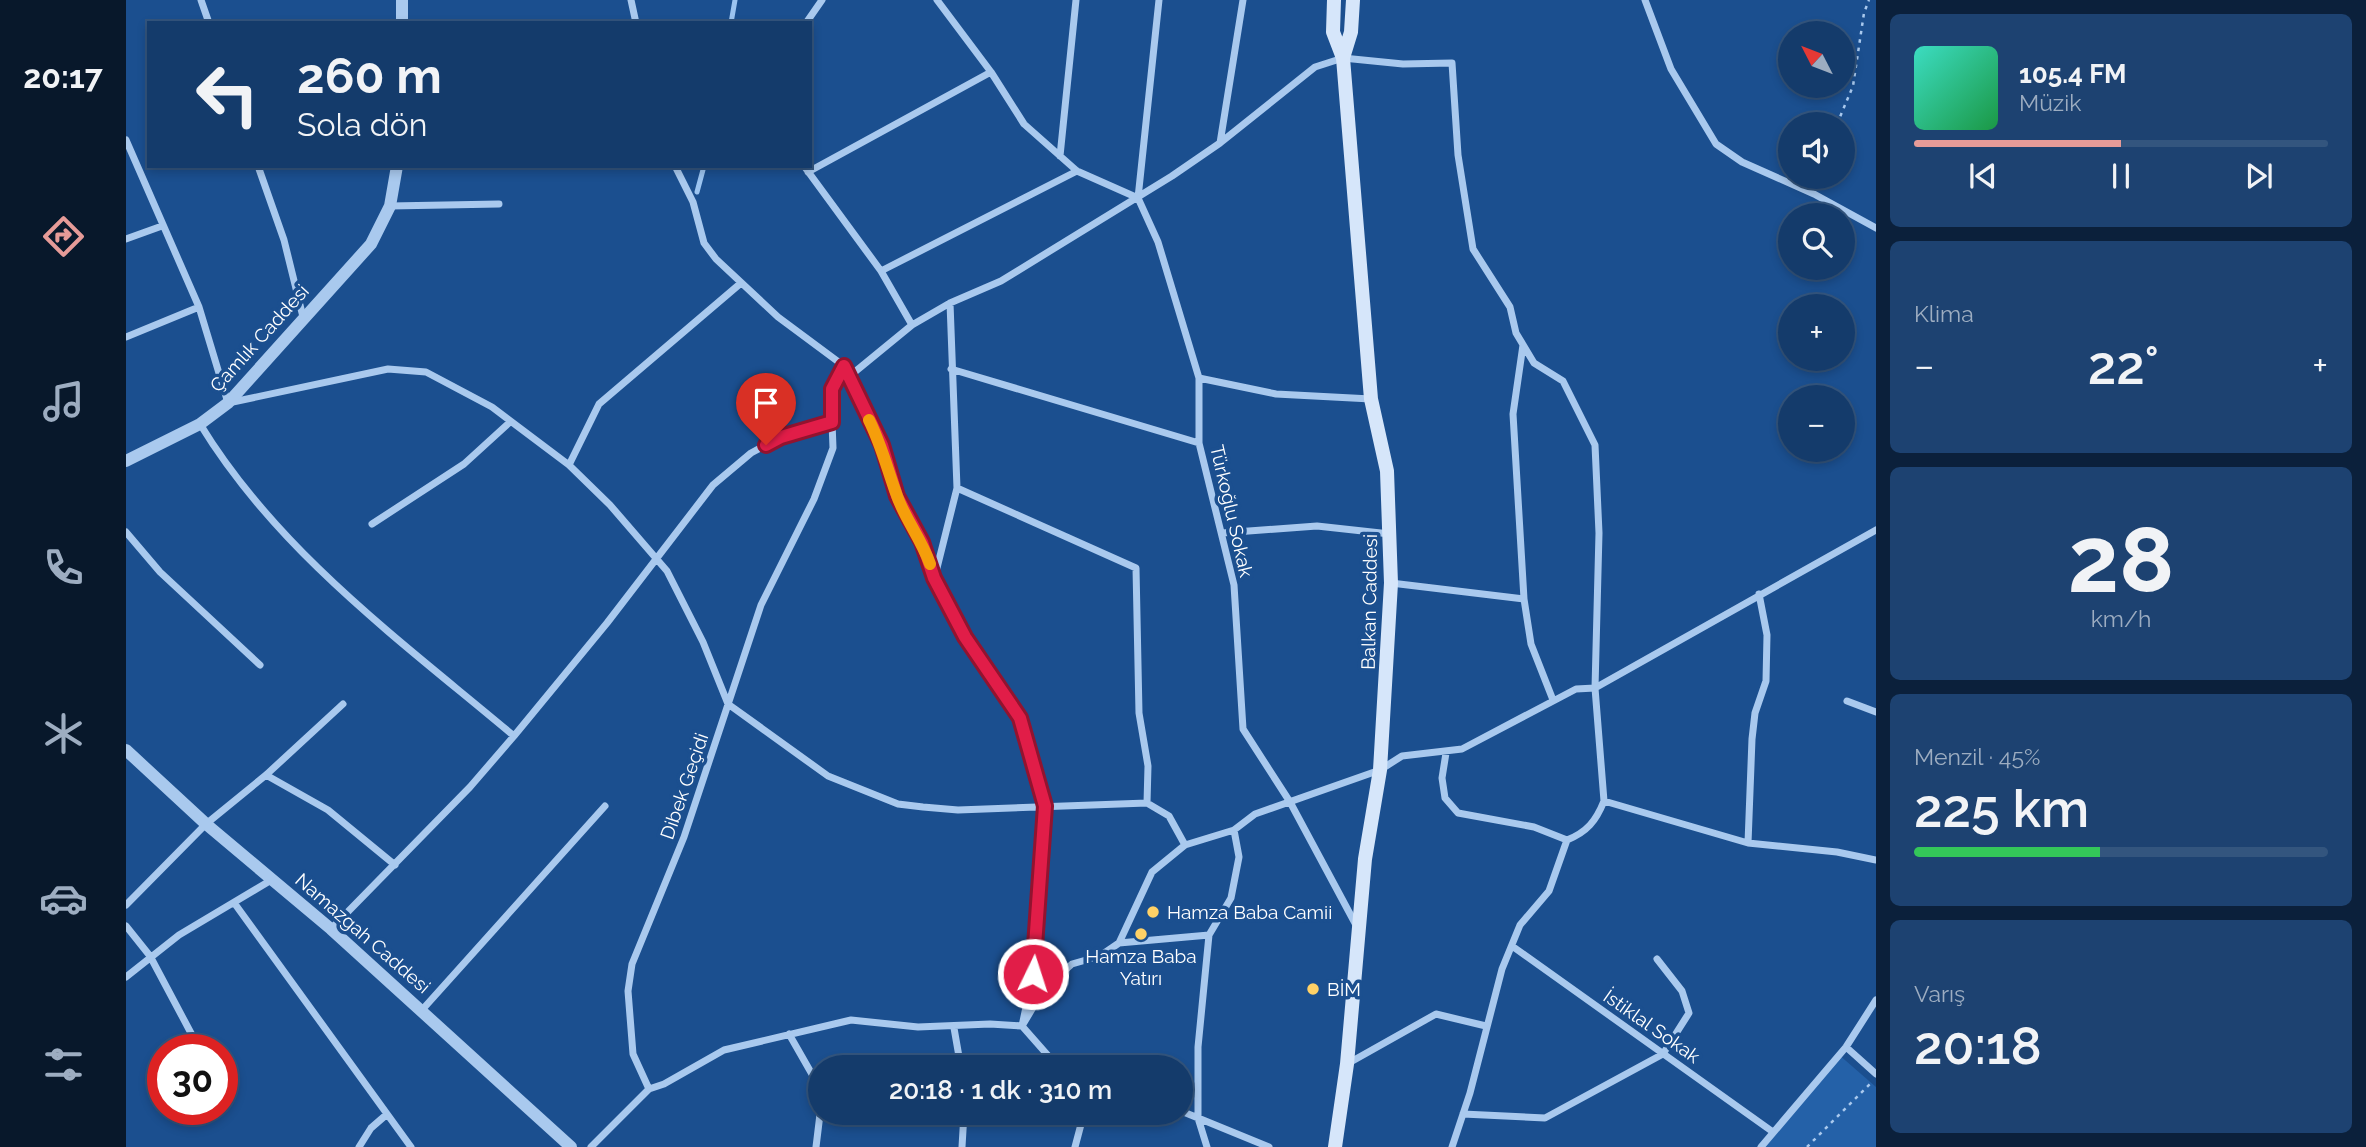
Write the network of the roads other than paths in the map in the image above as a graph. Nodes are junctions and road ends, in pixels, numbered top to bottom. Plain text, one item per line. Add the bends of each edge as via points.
1 (201, 0) edge
2 (402, 0) edge
3 (631, 0) edge
4 (822, 0) edge
5 (937, 0) edge
6 (1076, 0) edge
7 (1159, 0) edge
8 (1243, 0) edge
9 (1334, 0) edge
10 (1353, 0) edge
11 (1645, 0) edge
12 (208, 21) edge
13 (402, 21) edge
14 (636, 21) edge
15 (807, 21) edge
16 (1343, 58) junction
17 (991, 72) junction
18 (126, 140) edge
19 (1220, 143) junction
20 (1060, 156) junction
21 (812, 166) edge
22 (259, 168) edge
23 (397, 168) edge
24 (676, 168) edge
25 (806, 169) edge
26 (1077, 171) junction
27 (1138, 198) junction
28 (499, 204) dead end
29 (390, 206) junction
30 (162, 226) junction
31 (1876, 228) edge
32 (126, 239) edge
33 (881, 271) junction
34 (740, 283) junction
35 (950, 303) junction
36 (198, 307) junction
37 (303, 317) junction
38 (912, 325) junction
39 (126, 337) edge
40 (1523, 345) junction
41 (844, 366) junction
42 (951, 369) junction
43 (1199, 378) junction
44 (1371, 399) junction
45 (228, 403) junction
46 (510, 422) junction
47 (832, 422) junction
48 (200, 424) junction
49 (1199, 443) junction
50 (126, 460) edge
51 (569, 465) junction
52 (957, 488) junction
53 (372, 524) dead end
54 (1876, 530) edge
55 (126, 532) edge
56 (1222, 533) junction
57 (1390, 535) junction
58 (655, 556) junction
59 (934, 578) junction
60 (1391, 583) junction
61 (1759, 594) junction
62 (1524, 599) junction
63 (260, 665) dead end
64 (1595, 688) junction
65 (1553, 700) junction
66 (1847, 701) dead end
67 (343, 704) dead end
68 (728, 704) junction
69 (1876, 712) edge
70 (514, 736) junction
71 (126, 750) edge
72 (1446, 753) junction
73 (1380, 769) junction
74 (266, 775) junction
75 (1604, 801) junction
76 (1290, 802) junction
77 (1147, 803) junction
78 (605, 806) dead end
79 (1045, 806) junction
80 (206, 824) junction
81 (1234, 830) junction
82 (1567, 841) junction
83 (1748, 843) junction
84 (1185, 845) junction
85 (1876, 860) edge
86 (395, 865) junction
87 (273, 879) junction
88 (234, 904) junction
89 (126, 905) edge
90 (126, 926) edge
91 (331, 929) junction
92 (1360, 932) junction
93 (1209, 935) junction
94 (1119, 943) junction
95 (1512, 946) junction
96 (150, 956) junction
97 (1657, 959) dead end
98 (126, 976) edge
99 (1876, 1000) edge
100 (422, 1010) junction
101 (1022, 1026) junction
102 (1486, 1026) junction
103 (954, 1028) junction
104 (191, 1034) edge
105 (789, 1034) junction
106 (1846, 1047) junction
107 (1663, 1054) junction
108 (959, 1055) edge
109 (1048, 1055) edge
110 (1347, 1064) junction
111 (808, 1067) edge
112 (1876, 1074) edge
113 (649, 1089) junction
114 (1463, 1114) junction
115 (386, 1115) junction
116 (1193, 1116) edge
117 (1198, 1118) junction
118 (819, 1125) edge
119 (963, 1125) edge
120 (1083, 1125) edge
121 (1773, 1132) junction
122 (359, 1147) edge
123 (411, 1147) edge
124 (571, 1147) edge
125 (591, 1147) edge
126 (816, 1147) edge
127 (962, 1147) edge
128 (1075, 1147) edge
129 (1208, 1147) edge
130 (1269, 1147) edge
131 (1335, 1147) edge
132 (1452, 1147) edge
133 (1761, 1147) edge

1 - 12 street
2 - 13 street
3 - 14 street
4 - 15 street
5 - 17 street
6 - 20 street
7 - 27 street
8 - 19 street
9 - 16 main road, Balkan Caddesi via 1333,32
10 - 16 main road, Balkan Caddesi
11 - 31 street via 1671,69 1716,144 1742,162
16 - 19 street via 1315,67
16 - 40 street via 1451,63 1458,155 1473,249 1510,307
16 - 44 main road, Balkan Caddesi
17 - 20 street via 1024,124
17 - 21 street
18 - 30 street
19 - 27 street
20 - 26 street
22 - 37 street via 284,240
23 - 29 street, Çamlık Caddesi
24 - 34 street via 693,202 704,243
25 - 33 street
26 - 27 street
26 - 33 street
27 - 35 street via 1001,281
27 - 43 street, Türkoğlu Sokak via 1158,242
28 - 29 street
29 - 37 street, Çamlık Caddesi via 371,244
30 - 32 street
30 - 36 street
33 - 38 street
34 - 41 street
34 - 51 street via 599,404
35 - 38 street
35 - 42 street
36 - 39 street
36 - 45 street
37 - 45 street, Çamlık Caddesi
38 - 41 street via 851,375
40 - 62 street via 1513,414
40 - 64 street via 1534,363 1563,381 1595,445 1599,533
41 - 47 street, Dibek Geçidi via 832,389
41 - 59 street via 882,445 897,496 922,542
42 - 49 street
42 - 52 street
43 - 44 street via 1276,394
43 - 49 street, Türkoğlu Sokak
44 - 57 main road, Balkan Caddesi via 1387,471
45 - 46 street via 388,369 426,372 473,395
45 - 48 street, Çamlık Caddesi
46 - 51 street
46 - 53 street via 464,464
47 - 58 street via 781,437 751,453 713,485
47 - 68 street, Dibek Geçidi via 833,448 814,499 761,604
48 - 50 street, Çamlık Caddesi
48 - 70 street via 251,498 316,569
49 - 56 street, Türkoğlu Sokak
51 - 58 street
52 - 59 street
52 - 77 street via 1136,568 1139,713 1149,766
54 - 61 street
55 - 63 street via 160,572
56 - 57 street via 1317,526
56 - 76 street, Türkoğlu Sokak via 1234,585 1243,729
57 - 60 main road, Balkan Caddesi
58 - 68 street via 703,642
58 - 70 street via 607,623
59 - 79 street via 965,637 1020,718
60 - 62 street
60 - 73 main road, Balkan Caddesi
61 - 64 street
61 - 83 street via 1768,635 1766,681 1755,713
62 - 65 street via 1531,644
64 - 65 street via 1576,689
64 - 75 street
65 - 72 street via 1462,749
66 - 69 street
67 - 74 street
68 - 79 street via 828,776 898,804 958,810
68 - 113 street, Dibek Geçidi via 684,837 632,964 628,991 631,1045
70 - 86 street
71 - 80 street, Namazgah Caddesi
72 - 73 street via 1402,756
72 - 82 street via 1445,798 1458,813 1534,827
73 - 76 street
73 - 92 main road, Balkan Caddesi via 1365,859
74 - 80 street
74 - 86 street via 328,810
75 - 82 street via 1590,826
75 - 83 street
76 - 81 street via 1255,814
76 - 92 street, Türkoğlu Sokak
77 - 79 street
77 - 84 street via 1169,816
78 - 100 street
79 - 101 street via 1033,974
80 - 87 street, Namazgah Caddesi
80 - 89 street
81 - 84 street
81 - 93 street via 1239,857 1231,898
82 - 95 street via 1549,891 1520,925
83 - 85 street
84 - 94 street via 1152,872
86 - 91 street
87 - 88 street
87 - 91 street, Namazgah Caddesi
88 - 96 street
88 - 115 street
90 - 96 street
91 - 100 street, Namazgah Caddesi
92 - 110 main road, Balkan Caddesi
93 - 94 street
93 - 117 street via 1198,1047
94 - 101 street via 1100,956 1072,964 1044,989
95 - 102 street
95 - 107 street, İstiklal Sokak
96 - 98 street
96 - 104 street
97 - 107 street via 1682,990 1689,1013
99 - 106 street
100 - 124 street, Namazgah Caddesi
101 - 103 street
101 - 109 street
102 - 110 street via 1436,1014
102 - 114 street
103 - 105 street via 851,1020
103 - 108 street
105 - 111 street
105 - 113 street via 724,1049
106 - 112 street
106 - 121 street
107 - 114 street via 1545,1118
107 - 121 street, İstiklal Sokak
110 - 131 main road, Balkan Caddesi
113 - 125 street
114 - 132 street
115 - 122 street
115 - 123 street
116 - 117 street
117 - 129 street
117 - 130 street
118 - 126 street
119 - 127 street
120 - 128 street
121 - 133 street

